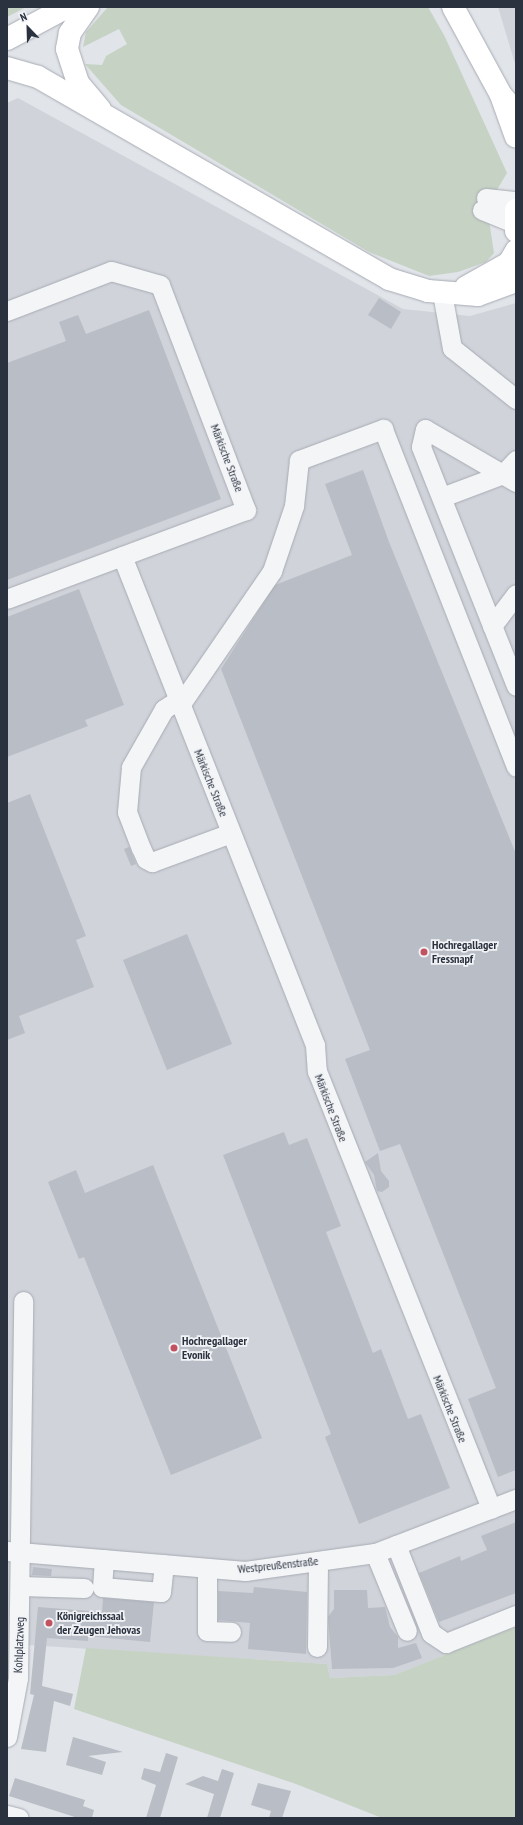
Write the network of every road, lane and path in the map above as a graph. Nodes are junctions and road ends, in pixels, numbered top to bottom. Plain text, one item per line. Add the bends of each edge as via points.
1 (67, 7) edge
2 (88, 7) edge
3 (453, 7) edge
4 (7, 39) edge
5 (7, 68) edge
6 (501, 94) junction
7 (516, 112) edge
8 (109, 119) junction
9 (516, 137) edge
10 (516, 201) edge
11 (516, 222) edge
12 (516, 252) edge
13 (516, 281) edge
14 (448, 293) junction
15 (7, 311) edge
16 (516, 399) edge
17 (516, 460) edge
18 (509, 478) edge
19 (442, 497) junction
20 (122, 556) junction
21 (516, 594) edge
22 (7, 599) edge
23 (492, 626) junction
24 (516, 686) edge
25 (179, 702) junction
26 (516, 767) edge
27 (231, 833) junction
28 (23, 1302) dead end
29 (516, 1499) edge
30 (491, 1509) junction
31 (396, 1545) junction
32 (14, 1552) edge
33 (374, 1553) junction
34 (104, 1559) junction
35 (318, 1561) junction
36 (164, 1564) junction
37 (207, 1568) junction
38 (21, 1586) junction
39 (84, 1588) dead end
40 (516, 1615) edge
41 (407, 1631) dead end
42 (231, 1632) dead end
43 (317, 1647) dead end
44 (13, 1677) edge
45 (7, 1737) edge
46 (7, 1815) edge
47 (18, 1818) edge

1 - 4 main road
2 - 8 main road via 70,33 67,49 70,66 78,83
3 - 6 main road
5 - 8 main road via 38,77
6 - 7 main road
6 - 9 main road
8 - 14 main road via 358,264 415,288
10 - 11 street via 484,204
12 - 14 main road via 509,263 488,277
13 - 14 main road via 478,295
14 - 16 street via 452,348
15 - 20 street, Märkische Straße via 111,271 160,285 246,510
17 - 18 street
18 - 19 street
18 - 19 street via 425,429 421,447
19 - 23 street
20 - 22 street
20 - 25 street, Märkische Straße
21 - 23 street
23 - 24 street
25 - 26 street via 272,571 294,506 299,460 383,429
25 - 27 street, Märkische Straße
25 - 27 street via 164,709 131,767 127,812 141,848 146,859 152,862
27 - 30 street, Märkische Straße via 315,1045 320,1078
28 - 32 street, Kohlplatzweg
29 - 30 street, Westpreußenstraße
30 - 31 street, Westpreußenstraße
31 - 33 street, Westpreußenstraße
31 - 40 street via 431,1632 446,1643
32 - 34 street, Westpreußenstraße
32 - 38 street, Kohlplatzweg
33 - 35 street, Westpreußenstraße
33 - 41 street
34 - 36 street, Westpreußenstraße
34 - 36 street via 102,1587 161,1592
35 - 37 street, Westpreußenstraße via 245,1571
35 - 43 street
36 - 37 street, Westpreußenstraße
37 - 42 street via 207,1631
38 - 39 street
38 - 44 street, Kohlplatzweg
44 - 45 street, Kohlplatzweg
46 - 47 street

